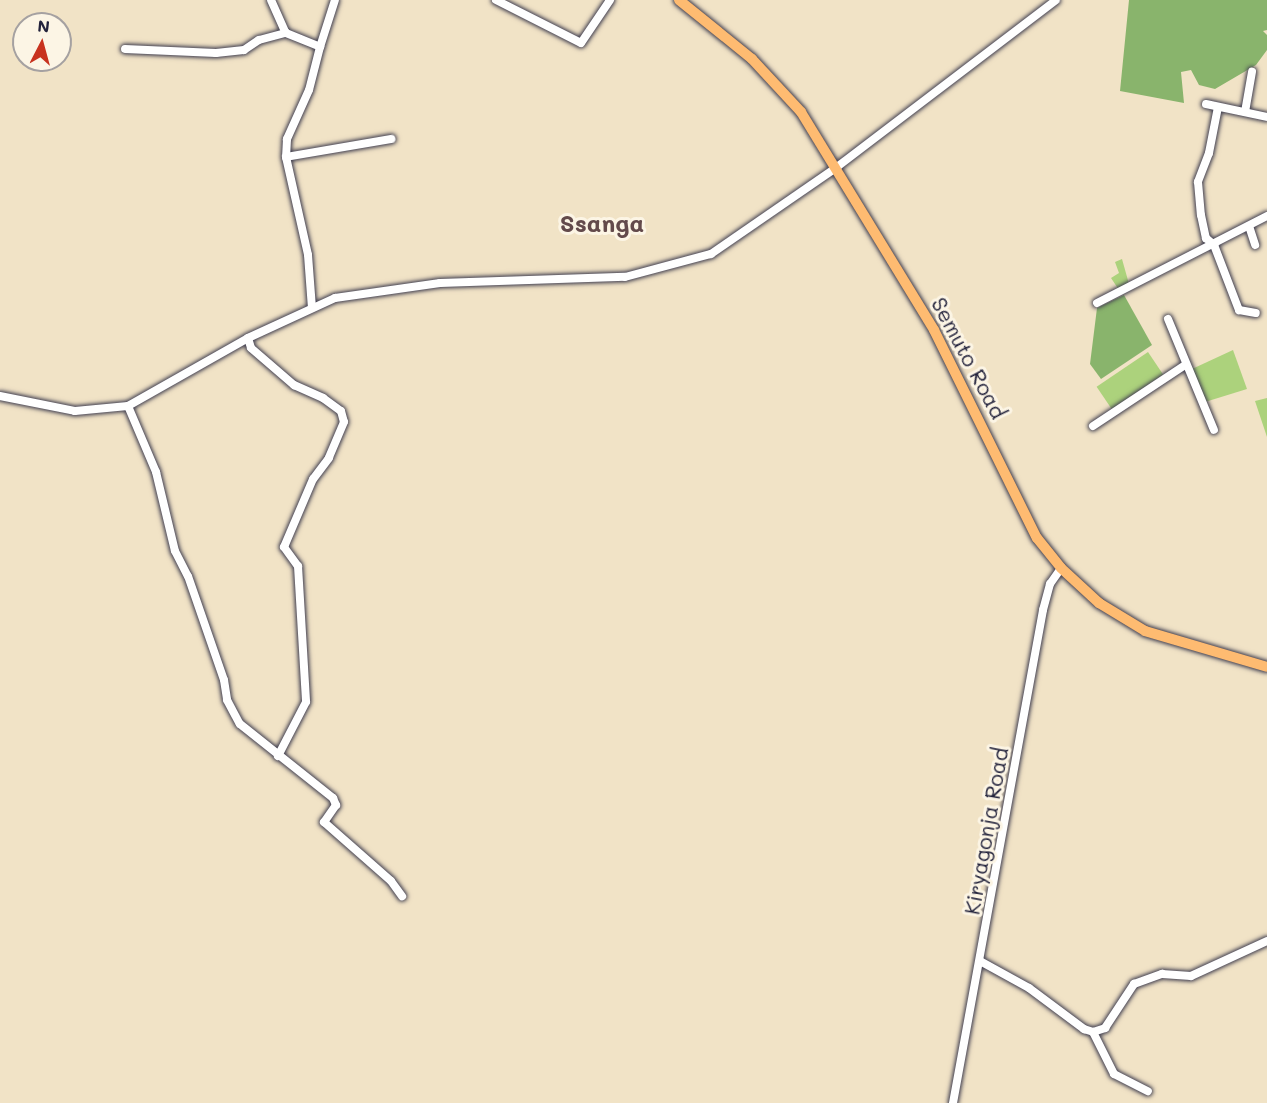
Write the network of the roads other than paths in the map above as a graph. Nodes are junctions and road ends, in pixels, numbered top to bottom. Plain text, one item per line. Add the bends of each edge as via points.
1 (271, 0) edge
2 (335, 0) edge
3 (496, 0) edge
4 (610, 0) edge
5 (679, 0) edge
6 (1056, 0) edge
7 (286, 33) junction
8 (320, 47) junction
9 (125, 49) dead end
10 (1252, 72) dead end
11 (1206, 104) dead end
12 (1218, 107) junction
13 (1245, 112) junction
14 (1267, 117) edge
15 (391, 139) dead end
16 (286, 157) junction
17 (837, 167) junction
18 (1267, 216) edge
19 (1249, 226) junction
20 (1214, 245) junction
21 (1255, 246) dead end
22 (1097, 303) dead end
23 (312, 308) junction
24 (1256, 313) dead end
25 (1168, 319) dead end
26 (248, 339) junction
27 (1185, 365) junction
28 (0, 396) edge
29 (128, 406) junction
30 (1093, 426) dead end
31 (1214, 430) dead end
32 (1061, 568) junction
33 (1267, 667) edge
34 (278, 756) junction
35 (402, 896) dead end
36 (1267, 941) edge
37 (980, 961) junction
38 (1093, 1032) junction
39 (1148, 1091) dead end
40 (953, 1103) edge

1 - 7 street
2 - 8 street
3 - 4 street via 581,43
5 - 17 main road, Semuto Road via 752,59 801,112
6 - 17 street
7 - 8 street
7 - 9 street via 259,40 244,50 216,53
8 - 16 street via 309,90 286,139
10 - 13 street
11 - 12 street
12 - 13 street
12 - 20 street via 1209,153 1198,182 1206,238
13 - 14 street
15 - 16 street
16 - 23 street via 308,255
17 - 23 street via 711,254 625,277 440,283 335,298
17 - 32 main road, Semuto Road via 934,330 1037,538
18 - 19 street
19 - 20 street
19 - 21 street
20 - 22 street
20 - 24 street via 1239,310
23 - 26 street
25 - 27 street
26 - 29 street
26 - 34 street via 251,348 294,385 324,398 340,411 344,422 330,458 313,479 284,547 298,566 306,702
27 - 30 street
27 - 31 street
28 - 29 street via 75,411
29 - 34 street via 156,472 175,551 188,576 224,680 227,700 240,724
32 - 33 main road, Semuto Road via 1099,603 1145,631
32 - 37 street, Kiryagonja Road via 1050,584 1042,610
34 - 35 street via 290,760 333,798 336,805 324,822
36 - 38 street via 1191,976 1162,974 1134,984 1105,1028
37 - 38 street
37 - 40 street, Kiryagonja Road
38 - 39 street via 1114,1074

